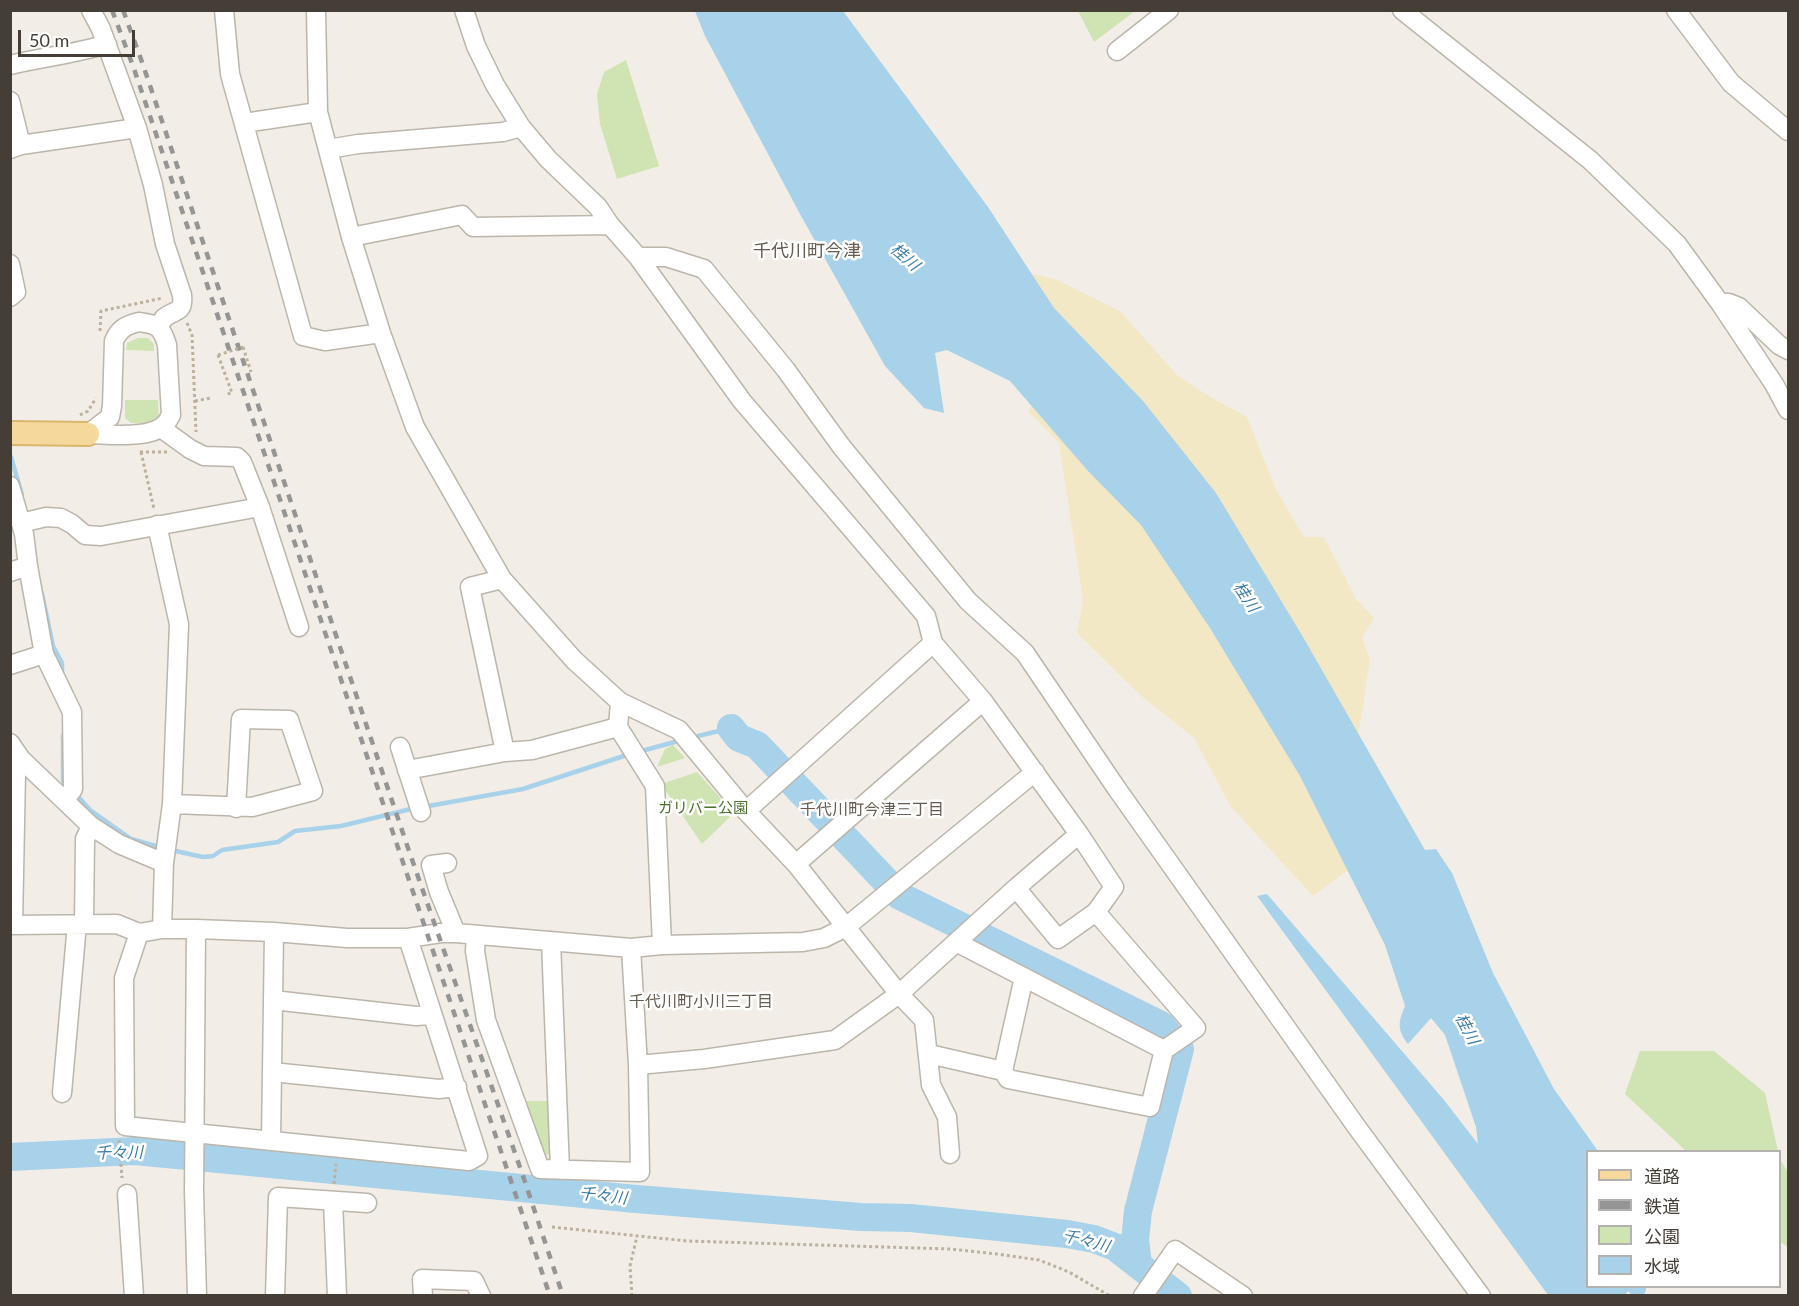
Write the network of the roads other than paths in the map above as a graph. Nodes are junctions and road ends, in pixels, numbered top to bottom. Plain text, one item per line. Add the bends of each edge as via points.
1 (91, 10) edge
2 (224, 10) edge
3 (316, 10) edge
4 (464, 10) edge
5 (1169, 10) edge
6 (1402, 10) edge
7 (1676, 10) edge
8 (107, 44) junction
9 (1117, 51) dead end
10 (10, 65) edge
11 (10, 101) edge
12 (318, 112) junction
13 (244, 123) junction
14 (521, 127) junction
15 (137, 128) junction
16 (1788, 130) edge
17 (16, 147) edge
18 (328, 149) junction
19 (610, 225) junction
20 (351, 237) junction
21 (638, 257) junction
22 (10, 264) edge
23 (10, 297) edge
24 (1720, 303) junction
25 (158, 327) junction
26 (381, 333) junction
27 (1788, 350) edge
28 (1788, 410) edge
29 (110, 417) junction
30 (161, 428) junction
31 (10, 433) edge
32 (88, 434) junction
33 (141, 443) junction
34 (10, 486) edge
35 (260, 507) junction
36 (21, 523) junction
37 (157, 525) junction
38 (28, 566) junction
39 (10, 572) edge
40 (502, 579) junction
41 (299, 627) dead end
42 (933, 643) junction
43 (44, 654) junction
44 (10, 665) edge
45 (982, 701) junction
46 (620, 702) junction
47 (618, 727) junction
48 (10, 743) edge
49 (400, 747) dead end
50 (505, 752) junction
51 (21, 759) junction
52 (407, 770) junction
53 (1035, 772) junction
54 (65, 800) junction
55 (172, 804) junction
56 (236, 808) junction
57 (420, 808) dead end
58 (746, 811) junction
59 (92, 826) junction
60 (1079, 834) junction
61 (164, 863) junction
62 (447, 863) dead end
63 (796, 864) junction
64 (1016, 888) junction
65 (1096, 912) junction
66 (80, 924) junction
67 (12, 925) edge
68 (846, 927) junction
69 (162, 928) junction
70 (196, 929) junction
71 (273, 932) junction
72 (139, 933) junction
73 (456, 933) junction
74 (476, 935) junction
75 (408, 938) junction
76 (551, 941) junction
77 (956, 942) junction
78 (662, 945) junction
79 (631, 948) junction
80 (1024, 977) junction
81 (899, 994) junction
82 (273, 1000) junction
83 (432, 1015) junction
84 (1164, 1050) junction
85 (929, 1054) junction
86 (638, 1065) junction
87 (1003, 1071) junction
88 (272, 1072) junction
89 (457, 1087) junction
90 (62, 1093) dead end
91 (195, 1138) junction
92 (271, 1142) junction
93 (950, 1154) dead end
94 (560, 1170) junction
95 (127, 1194) road end
96 (333, 1195) junction
97 (367, 1203) dead end
98 (134, 1296) edge
99 (197, 1296) edge
100 (275, 1296) edge
101 (337, 1296) edge
102 (423, 1296) edge
103 (481, 1296) edge
104 (1143, 1296) edge
105 (1243, 1296) edge
106 (1480, 1296) edge

1 - 8 street
2 - 13 street via 230,74
3 - 12 street
4 - 14 street via 476,46
5 - 9 street
6 - 24 street via 1590,160 1677,244
7 - 16 street via 1731,83
8 - 10 street
8 - 15 street
11 - 17 street
12 - 13 street
12 - 18 street
13 - 26 street via 303,336 326,341
14 - 18 street via 504,132
14 - 19 street via 598,207
15 - 17 street
15 - 25 street via 183,304
18 - 20 street
19 - 20 street via 473,227 462,215
19 - 21 street
20 - 26 street
21 - 42 street via 742,401 926,616
21 - 106 street via 666,257 704,269 968,601 1025,653 1117,789
22 - 23 street via 16,292
24 - 27 street via 1738,307
24 - 28 street
25 - 29 street via 139,322 118,331 114,341
25 - 30 street via 167,345 171,415
26 - 40 street via 415,427
29 - 32 street
29 - 33 street
30 - 33 street
30 - 35 street via 204,456 237,457
31 - 32 main road
32 - 33 street
34 - 36 street
35 - 37 street
35 - 41 street
36 - 37 street via 61,518 85,535 101,536
36 - 38 street
37 - 55 street via 179,624
38 - 39 street
38 - 43 street
40 - 46 street via 574,660
40 - 50 street via 470,587
42 - 45 street
42 - 58 street
43 - 44 street
43 - 54 street via 72,712 73,789
45 - 53 street
45 - 63 street
46 - 47 street
46 - 58 street via 679,730
47 - 50 street via 532,750
47 - 78 street via 655,786
48 - 51 street
49 - 52 street
50 - 52 street
51 - 54 street
51 - 67 street via 16,773
52 - 57 street
53 - 60 street
53 - 68 street
54 - 59 street
55 - 56 street
55 - 61 street
56 - 56 street via 313,791 290,720 241,718
58 - 63 street
59 - 61 street via 119,844
59 - 66 street via 85,838
60 - 64 street
60 - 65 street via 1114,887
61 - 69 street
62 - 73 street via 431,865
63 - 68 street
64 - 65 street via 1058,939
64 - 77 street
65 - 84 street via 1196,1028
66 - 67 street
66 - 72 street via 117,924
66 - 90 street
68 - 78 street via 824,938 802,942
68 - 81 street
69 - 70 street
69 - 72 street
70 - 71 street
70 - 91 street
71 - 75 street
71 - 82 street
72 - 91 street via 124,978 125,1126
73 - 74 street
73 - 75 street
74 - 76 street
74 - 94 street via 486,1020 540,1169
75 - 83 street
76 - 79 street
76 - 94 street
77 - 80 street
77 - 81 street
78 - 79 street
79 - 86 street
80 - 84 street
80 - 87 street
81 - 85 street via 924,1020
81 - 86 street via 835,1040
82 - 83 street
82 - 88 street
83 - 89 street
84 - 87 street via 1150,1107 1008,1079
85 - 87 street
85 - 93 street via 931,1085 947,1117
86 - 94 street via 640,1173
88 - 89 street via 439,1089
88 - 92 street
89 - 92 street via 478,1156 469,1161
91 - 92 street
91 - 99 street
95 - 98 street
96 - 97 street
96 - 100 street via 278,1197
96 - 101 street
102 - 103 street via 422,1279 474,1281
104 - 105 street via 1175,1250

